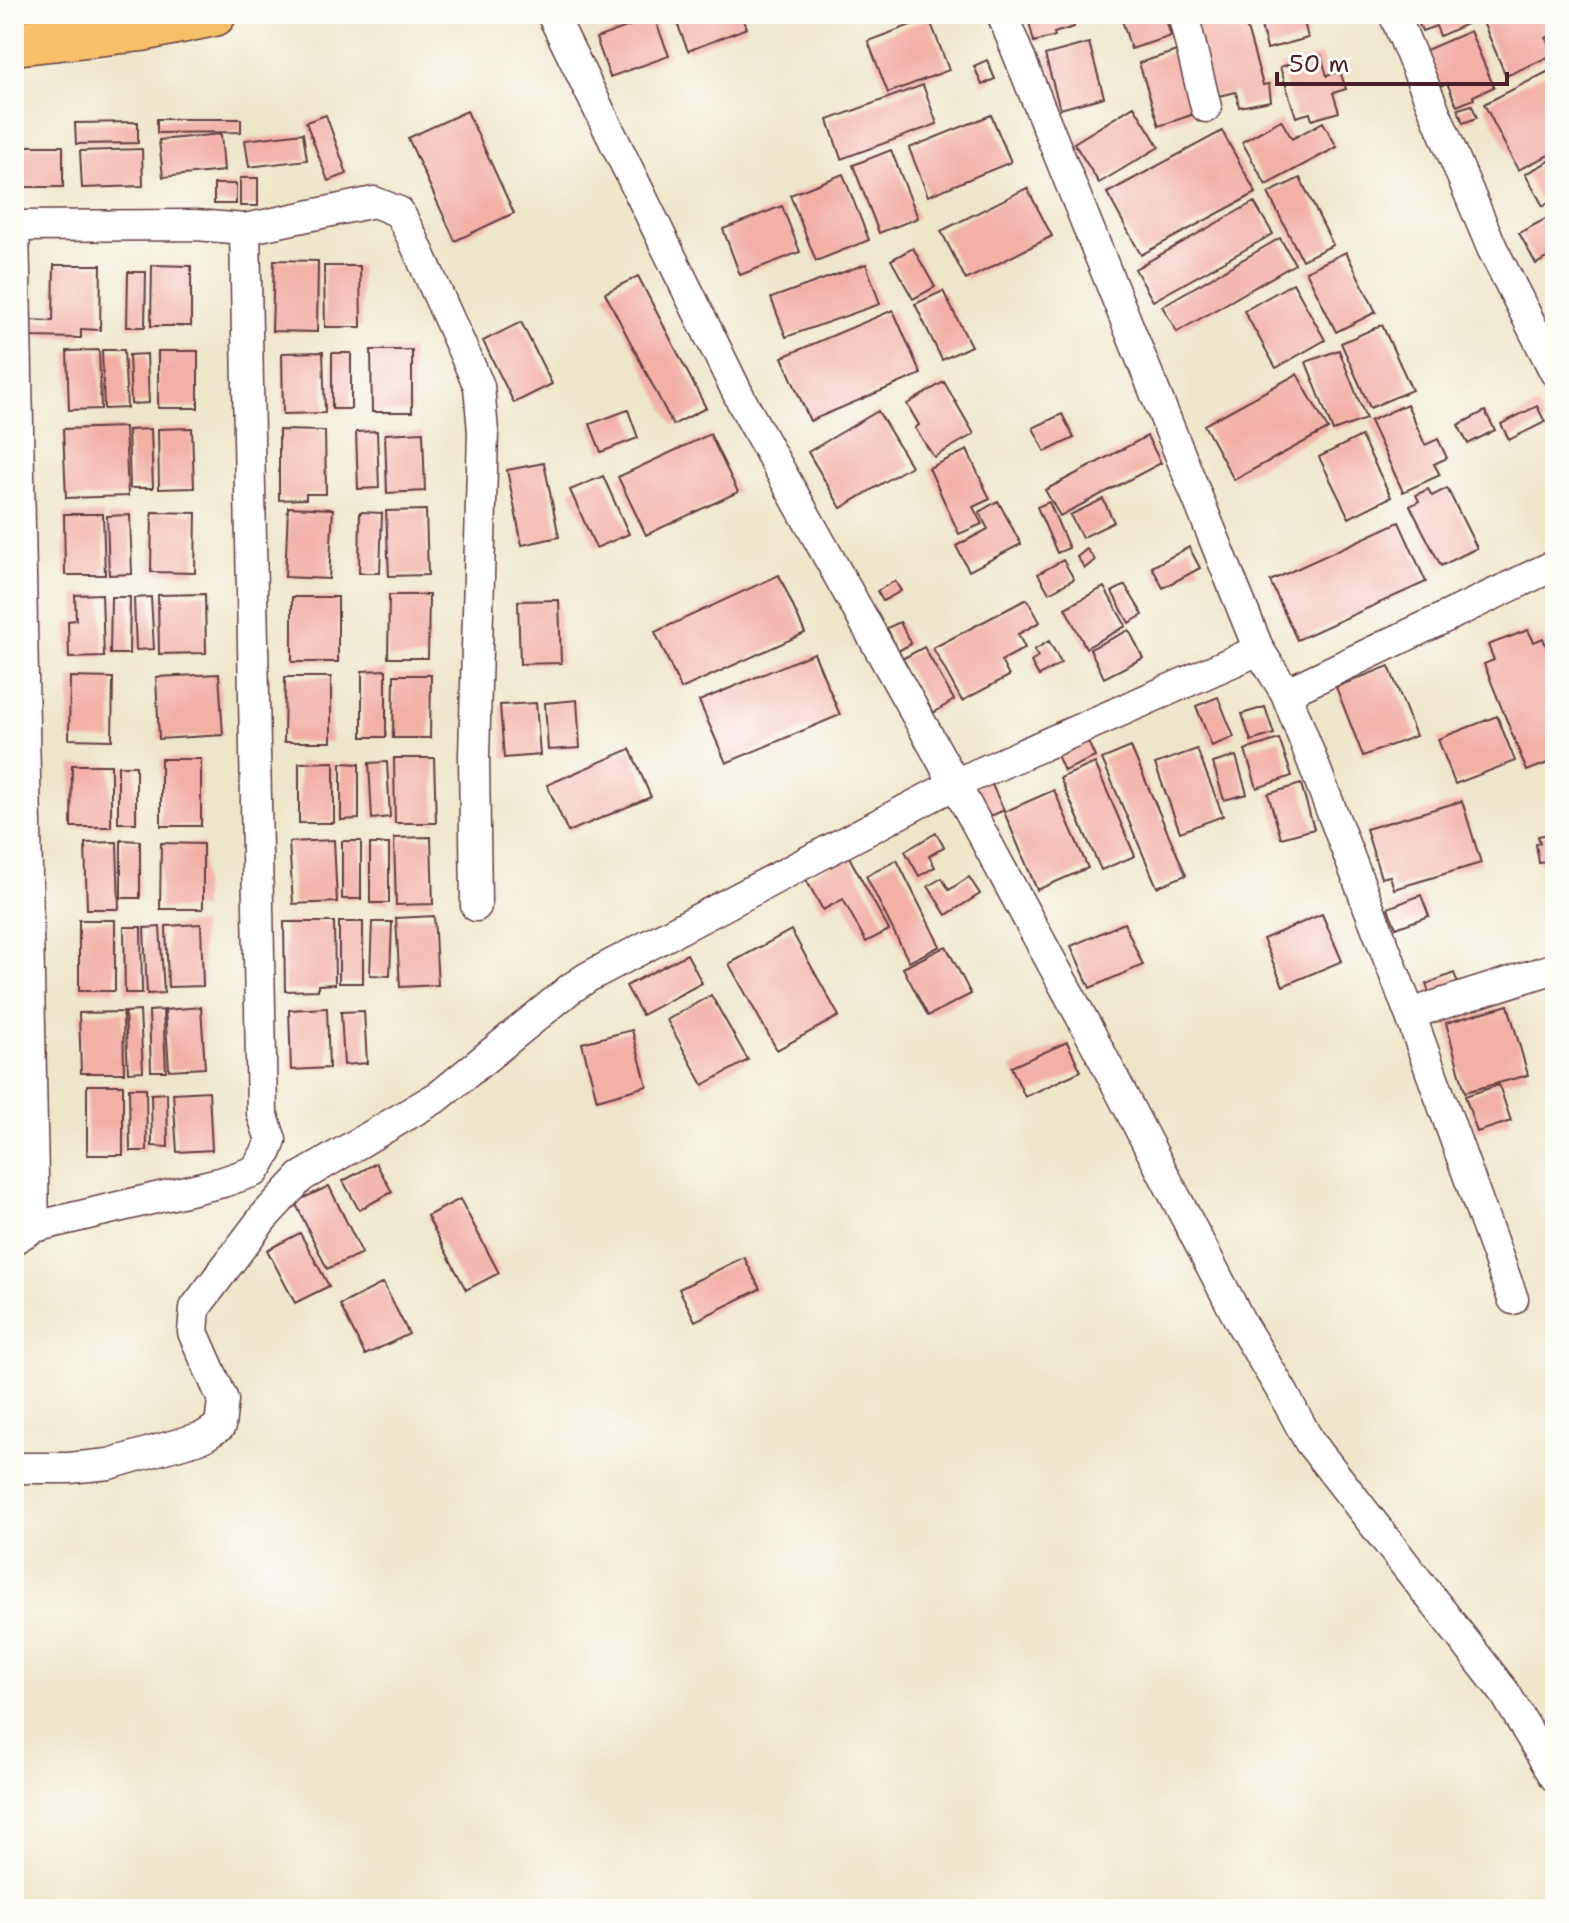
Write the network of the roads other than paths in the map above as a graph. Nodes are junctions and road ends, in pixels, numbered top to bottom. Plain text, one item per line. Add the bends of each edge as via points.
1 (214, 14) edge
2 (552, 14) edge
3 (1002, 14) edge
4 (1183, 14) edge
5 (1394, 14) edge
6 (14, 43) edge
7 (1206, 107) dead end
8 (14, 226) edge
9 (245, 229) junction
10 (1555, 372) edge
11 (1555, 565) edge
12 (1259, 650) junction
13 (1286, 693) junction
14 (955, 784) junction
15 (476, 906) dead end
16 (1555, 968) edge
17 (1410, 1014) junction
18 (24, 1233) edge
19 (1513, 1299) dead end
20 (14, 1468) edge
21 (1555, 1777) edge

1 - 6 main road via 142,29
2 - 14 street via 743,404
3 - 12 street
4 - 7 street
5 - 10 street via 1492,248
8 - 9 street
8 - 18 street
9 - 15 street via 374,202 399,212 479,386 483,432 474,756
9 - 18 street via 262,1113 271,1140 255,1171
11 - 13 street
12 - 13 street
12 - 14 street
13 - 17 street
14 - 20 street via 588,977 439,1096 301,1177 195,1308 193,1332 223,1400 220,1426 203,1437 109,1464
14 - 21 street via 1309,1441 1505,1693
16 - 17 street
17 - 19 street

